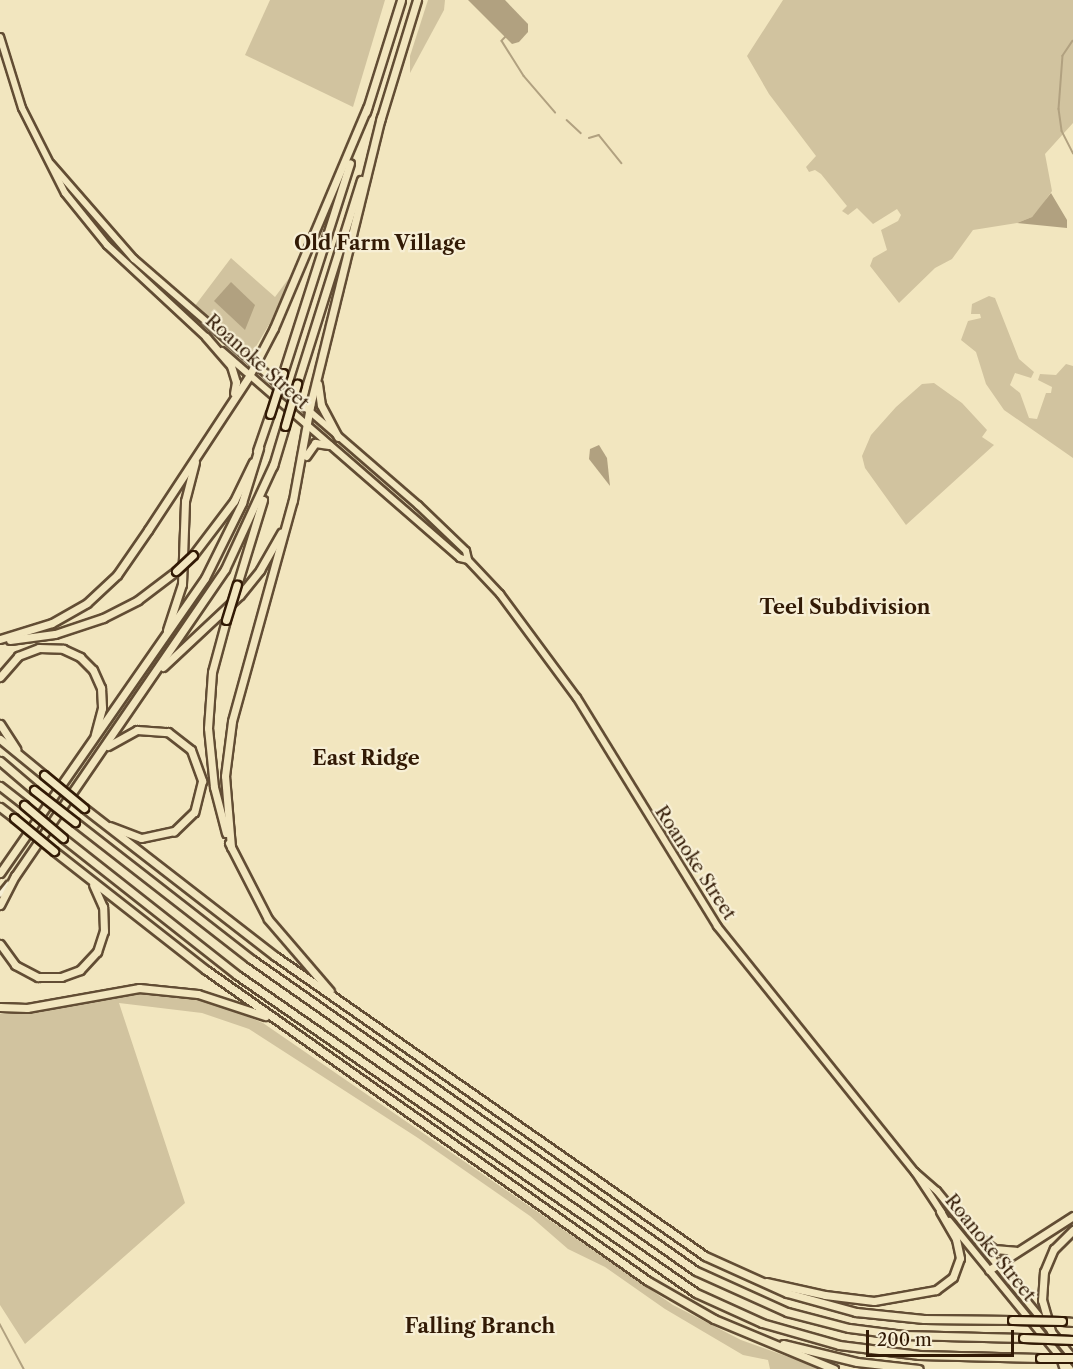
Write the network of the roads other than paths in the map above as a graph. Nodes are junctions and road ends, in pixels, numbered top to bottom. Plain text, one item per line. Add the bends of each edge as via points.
1 (401, 0) edge
2 (417, 0) edge
3 (0, 37) edge
4 (367, 108) junction
5 (381, 118) junction
6 (50, 163) junction
7 (206, 337) junction
8 (253, 365) junction
9 (249, 376) junction
10 (317, 378) junction
11 (233, 397) junction
12 (309, 412) junction
13 (308, 427) junction
14 (338, 436) junction
15 (329, 445) junction
16 (200, 448) junction
17 (259, 448) junction
18 (273, 465) junction
19 (301, 466) junction
20 (373, 480) junction
21 (418, 505) junction
22 (410, 511) junction
23 (287, 523) junction
24 (448, 534) junction
25 (468, 560) junction
26 (0, 640) edge
27 (160, 645) junction
28 (0, 677) edge
29 (146, 687) junction
30 (0, 724) edge
31 (0, 739) edge
32 (91, 745) junction
33 (99, 753) junction
34 (23, 758) junction
35 (0, 761) edge
36 (0, 786) edge
37 (0, 807) edge
38 (99, 821) junction
39 (231, 847) junction
40 (2, 873) edge
41 (15, 876) junction
42 (92, 883) junction
43 (0, 894) edge
44 (0, 905) edge
45 (0, 944) edge
46 (342, 1004) junction
47 (0, 1007) edge
48 (276, 1020) junction
49 (915, 1172) junction
50 (940, 1211) junction
51 (1073, 1216) edge
52 (1073, 1230) edge
53 (970, 1231) junction
54 (1018, 1250) junction
55 (996, 1264) junction
56 (989, 1270) junction
57 (747, 1278) junction
58 (1073, 1322) edge
59 (733, 1327) junction
60 (1051, 1331) junction
61 (1073, 1340) edge
62 (1060, 1357) junction
63 (1073, 1358) edge
64 (834, 1369) edge
65 (919, 1369) edge
66 (1064, 1369) edge
67 (1070, 1369) edge

1 - 4 highway
2 - 5 highway
3 - 6 main road, Roanoke Street via 22,108
4 - 8 highway via 292,291
4 - 17 highway, bridge
5 - 10 highway
5 - 18 highway, bridge
6 - 7 main road, Roanoke Street via 65,193 107,245
6 - 8 main road, Roanoke Street via 128,253
7 - 9 main road, Roanoke Street
7 - 11 highway via 236,375
8 - 9 highway
8 - 12 main road, Roanoke Street
9 - 11 highway
9 - 13 main road, Roanoke Street
10 - 12 highway
10 - 14 highway via 321,405
11 - 16 highway
12 - 13 highway
12 - 14 main road, Roanoke Street
13 - 15 main road, Roanoke Street
13 - 19 highway
14 - 21 main road, Roanoke Street
15 - 19 highway via 311,445
15 - 20 main road, Roanoke Street
16 - 26 highway via 130,557 102,590 52,623
16 - 27 highway via 185,501 182,584
17 - 26 highway, bridge via 234,501 193,555 138,600 103,618 55,634
17 - 27 highway via 232,528 205,578
18 - 29 highway via 225,569
18 - 39 highway, bridge via 212,672 208,728 214,787
19 - 23 highway
20 - 21 main road via 410,505
20 - 22 main road, Roanoke Street
21 - 24 main road, Roanoke Street
22 - 24 main road via 420,512
22 - 25 main road, Roanoke Street via 460,558
23 - 29 highway via 265,563 240,596 176,652
23 - 39 highway via 228,740 225,795
24 - 25 main road, Roanoke Street via 466,551
25 - 49 main road, Roanoke Street via 526,627 577,698 717,926
27 - 32 highway
28 - 32 highway via 18,656 39,648 63,648 80,657 96,675 103,695
29 - 33 highway
30 - 34 highway
31 - 34 highway
32 - 40 highway
33 - 38 highway via 133,731 162,731 191,750 200,767 202,786 194,812 182,826 166,834 133,836
33 - 41 highway
34 - 38 highway, bridge
35 - 61 highway, bridge via 251,959 696,1272 754,1300 849,1328 904,1335
36 - 63 highway, bridge via 237,975 696,1293 762,1323 839,1345 919,1355
37 - 42 highway, bridge
38 - 46 highway via 192,896
39 - 46 highway via 268,919
41 - 43 street
41 - 44 highway
42 - 45 highway via 103,907 104,931 97,952 80,970 61,977 38,977 15,965
42 - 48 highway
46 - 57 highway via 673,1236
47 - 48 highway via 27,1008 138,988 198,994
48 - 59 highway via 648,1281
49 - 50 main road, Roanoke Street
49 - 53 main road, Roanoke Street via 928,1181
50 - 56 main road, Roanoke Street
50 - 57 highway via 956,1239 960,1258 953,1277 936,1290 874,1301
51 - 54 highway
52 - 60 highway via 1054,1249 1044,1272 1042,1300
53 - 54 highway via 994,1249
53 - 55 main road, Roanoke Street
54 - 55 highway
55 - 56 highway
55 - 60 main road, Roanoke Street
56 - 62 main road, Roanoke Street
57 - 58 highway, bridge via 807,1300 868,1314
59 - 64 highway
59 - 65 highway via 829,1357
60 - 63 main road, Roanoke Street
62 - 66 highway
62 - 67 main road, Roanoke Street

